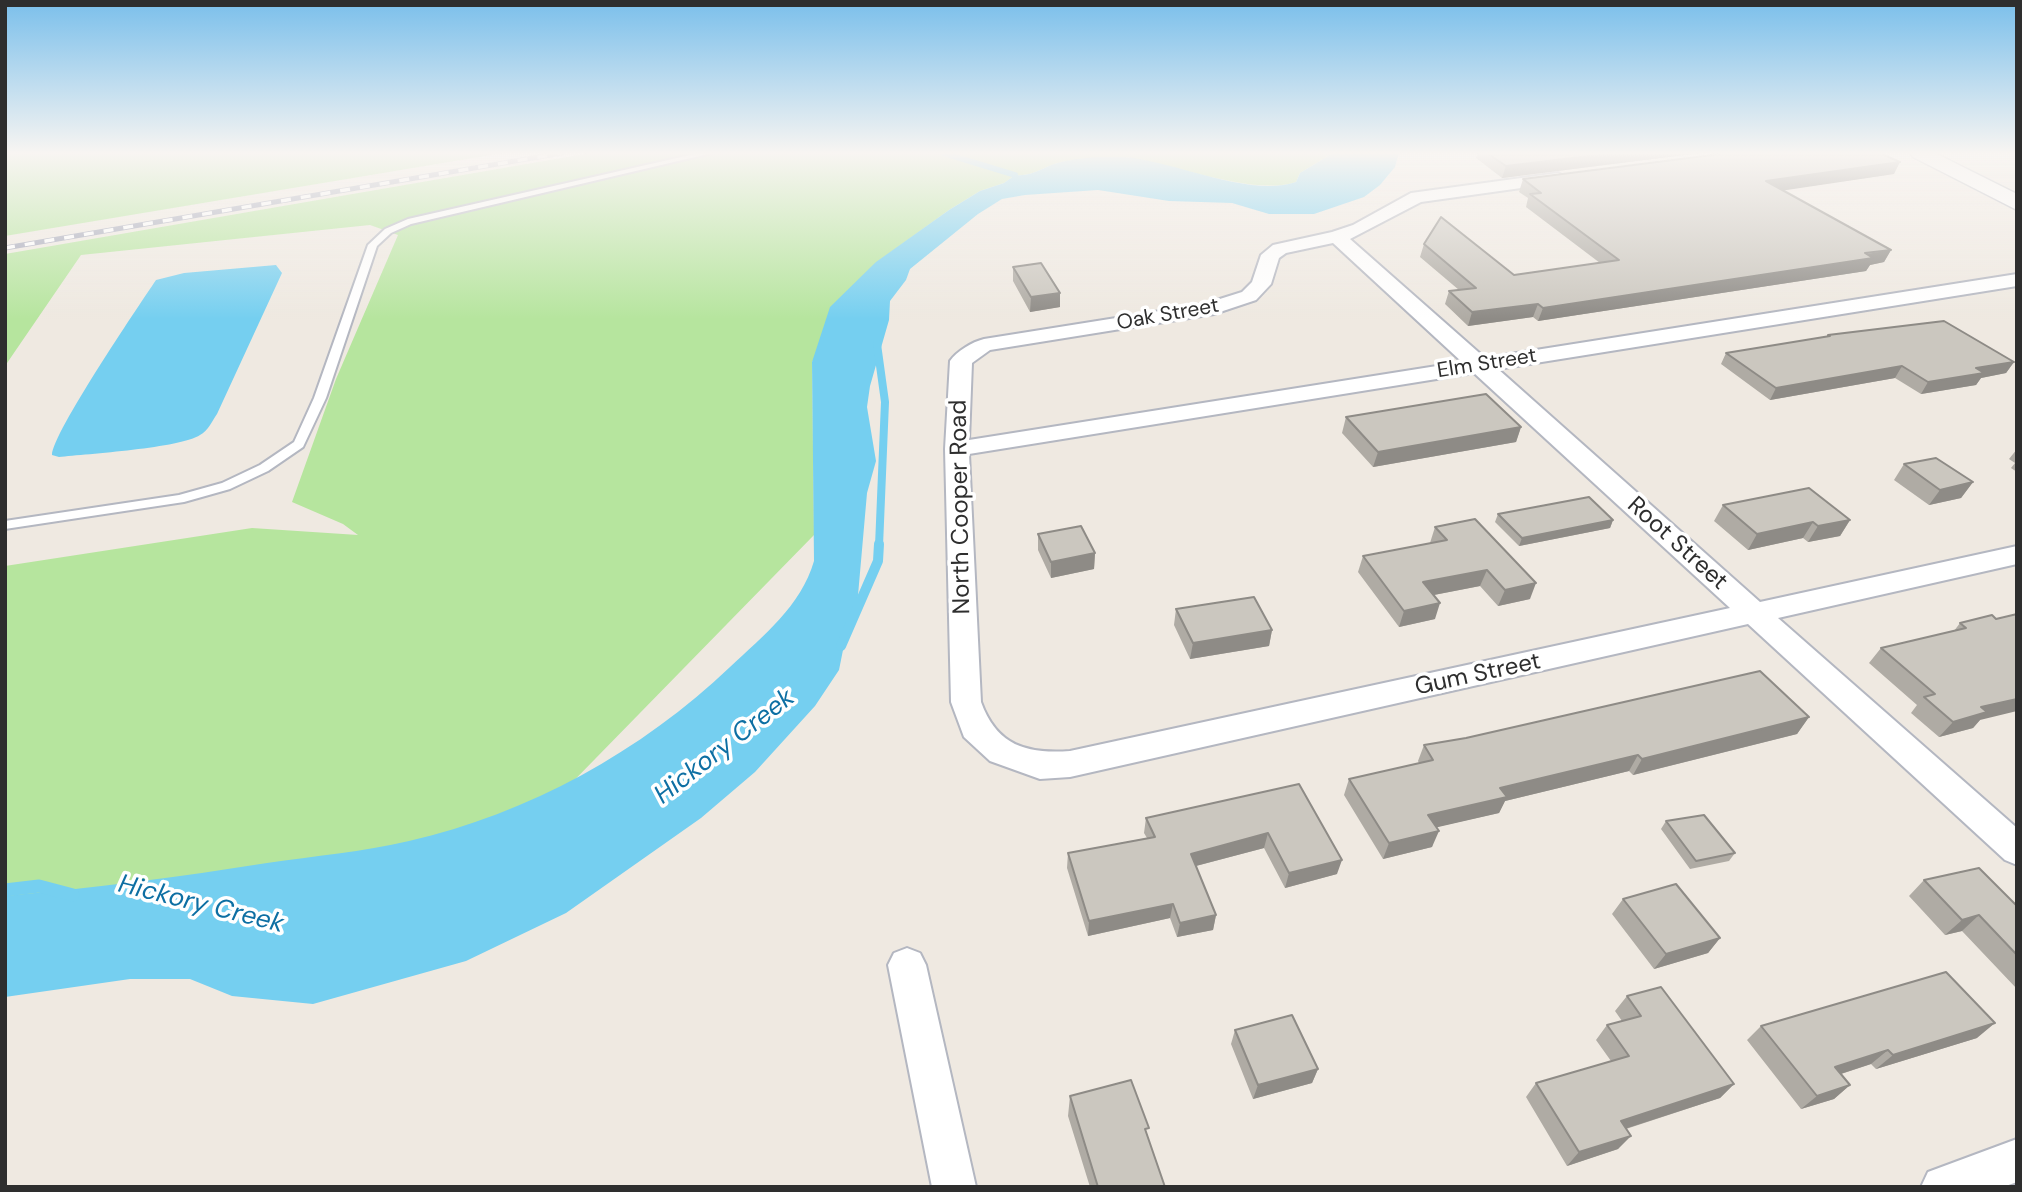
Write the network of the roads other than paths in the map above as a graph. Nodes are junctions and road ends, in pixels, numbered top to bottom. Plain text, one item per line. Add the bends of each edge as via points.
1 (461, 209) edge
2 (1398, 209) edge
3 (1337, 237) junction
4 (2017, 280) edge
5 (1004, 341) joint
6 (1478, 366) junction
7 (957, 449) junction
8 (5, 524) edge
9 (2017, 555) edge
10 (1755, 614) junction
11 (965, 702) joint
12 (2017, 850) edge
13 (907, 965) dead end
14 (2017, 1160) edge
15 (954, 1187) edge
16 (1944, 1187) edge

1 - 8 lane via 408,222 373,245 320,398 299,444 264,468 191,496
2 - 3 street, Oak Street
3 - 5 street, Oak Street via 1279,248 1270,255 1261,284 1232,304
3 - 6 street, Root Street
4 - 6 street, Elm Street
5 - 7 street, North Cooper Road via 984,345 961,360
6 - 7 street, Elm Street
6 - 10 street, Root Street
7 - 11 street, North Cooper Road
9 - 10 street, Gum Street
10 - 11 street, Gum Street via 1070,764 1040,766 1001,752 975,728
10 - 12 street, Root Street
13 - 15 street
14 - 16 street

